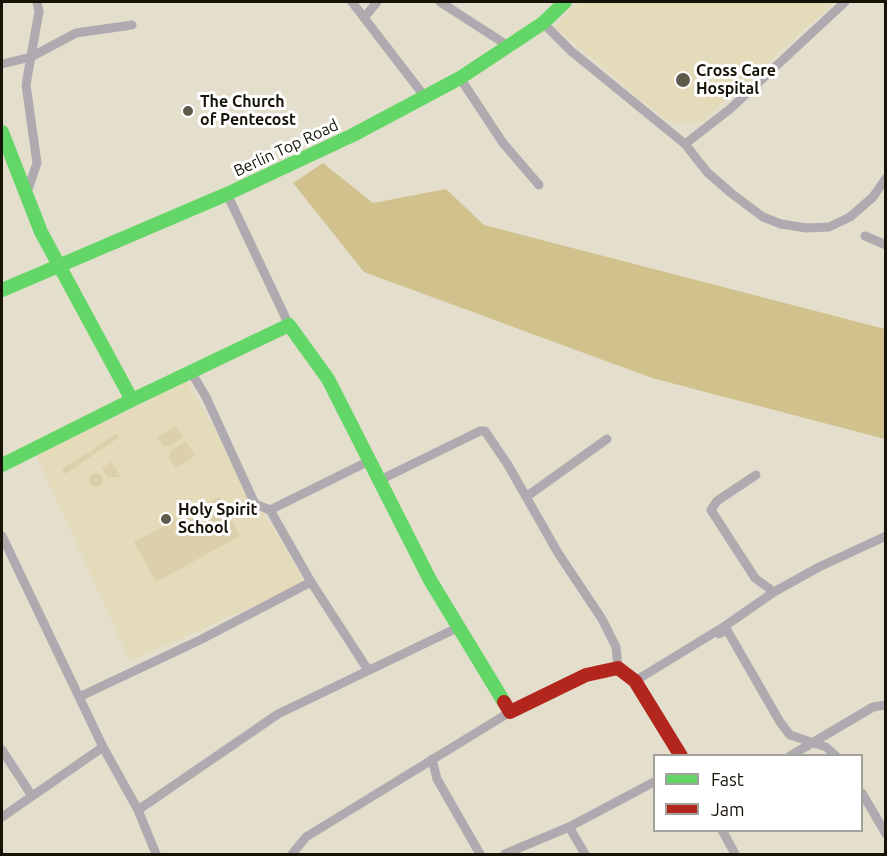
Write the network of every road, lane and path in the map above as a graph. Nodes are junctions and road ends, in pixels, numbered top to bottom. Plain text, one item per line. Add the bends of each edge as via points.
1 (37, 2) edge
2 (352, 2) edge
3 (377, 2) edge
4 (440, 2) edge
5 (565, 2) edge
6 (845, 2) edge
7 (364, 18) junction
8 (543, 22) junction
9 (132, 25) dead end
10 (507, 45) junction
11 (31, 57) junction
12 (2, 64) edge
13 (460, 78) junction
14 (425, 97) junction
15 (2, 132) edge
16 (685, 144) junction
17 (885, 178) edge
18 (539, 185) dead end
19 (227, 194) junction
20 (26, 195) junction
21 (865, 236) dead end
22 (885, 245) edge
23 (59, 265) junction
24 (2, 290) edge
25 (288, 325) junction
26 (191, 372) junction
27 (132, 400) junction
28 (607, 439) dead end
29 (369, 461) junction
30 (2, 465) edge
31 (756, 475) dead end
32 (380, 480) junction
33 (526, 497) junction
34 (270, 510) junction
35 (2, 536) edge
36 (885, 536) edge
37 (310, 582) junction
38 (774, 592) junction
39 (459, 627) junction
40 (618, 668) junction
41 (368, 670) junction
42 (635, 681) junction
43 (79, 697) junction
44 (885, 705) edge
45 (510, 712) junction
46 (812, 742) junction
47 (103, 747) junction
48 (2, 750) edge
49 (680, 754) edge
50 (793, 754) edge
51 (834, 754) edge
52 (432, 759) junction
53 (653, 783) edge
54 (32, 796) junction
55 (863, 796) edge
56 (138, 810) junction
57 (2, 817) edge
58 (569, 827) junction
59 (723, 832) edge
60 (885, 834) edge
61 (156, 855) edge
62 (292, 855) edge
63 (480, 855) edge
64 (505, 855) edge
65 (585, 855) edge
66 (735, 855) edge

1 - 11 street
2 - 7 street
3 - 7 street
4 - 10 street
5 - 8 street, Berlin Top Road
6 - 16 street via 730,109
7 - 14 street
8 - 10 street, Berlin Top Road
8 - 16 street via 572,51
9 - 11 street via 76,33
10 - 13 street, Berlin Top Road
11 - 12 street
11 - 20 street via 26,85 37,163
13 - 14 street, Berlin Top Road
13 - 18 street via 503,143
14 - 19 street, Berlin Top Road
15 - 20 street
16 - 17 street via 707,172 731,193 763,217 781,224 829,227 850,217 873,197
19 - 23 street, Berlin Top Road
19 - 25 street
20 - 23 street
21 - 22 street
23 - 24 street, Berlin Top Road
23 - 27 street
25 - 26 street
25 - 29 street via 328,379
26 - 27 street
26 - 34 street via 255,504
27 - 30 street
28 - 33 street
29 - 32 street
29 - 34 street
31 - 38 street via 717,501 711,510 755,578
32 - 33 street via 485,431
32 - 39 street via 430,580
33 - 40 street via 602,619 616,647
34 - 37 street
35 - 43 street
36 - 38 street
37 - 41 street
37 - 43 street
38 - 42 street
39 - 41 street
39 - 45 street
40 - 42 street
40 - 45 street via 586,675
41 - 56 street via 278,714
42 - 46 street via 727,630 780,722 790,735
42 - 49 street
43 - 47 street
44 - 46 street via 873,707
45 - 52 street
46 - 50 street
46 - 51 street
47 - 54 street
47 - 56 street
48 - 54 street
52 - 62 street via 306,837
52 - 63 street via 437,779
53 - 58 street
54 - 57 street
55 - 60 street
56 - 61 street
58 - 64 street
58 - 65 street
59 - 66 street

